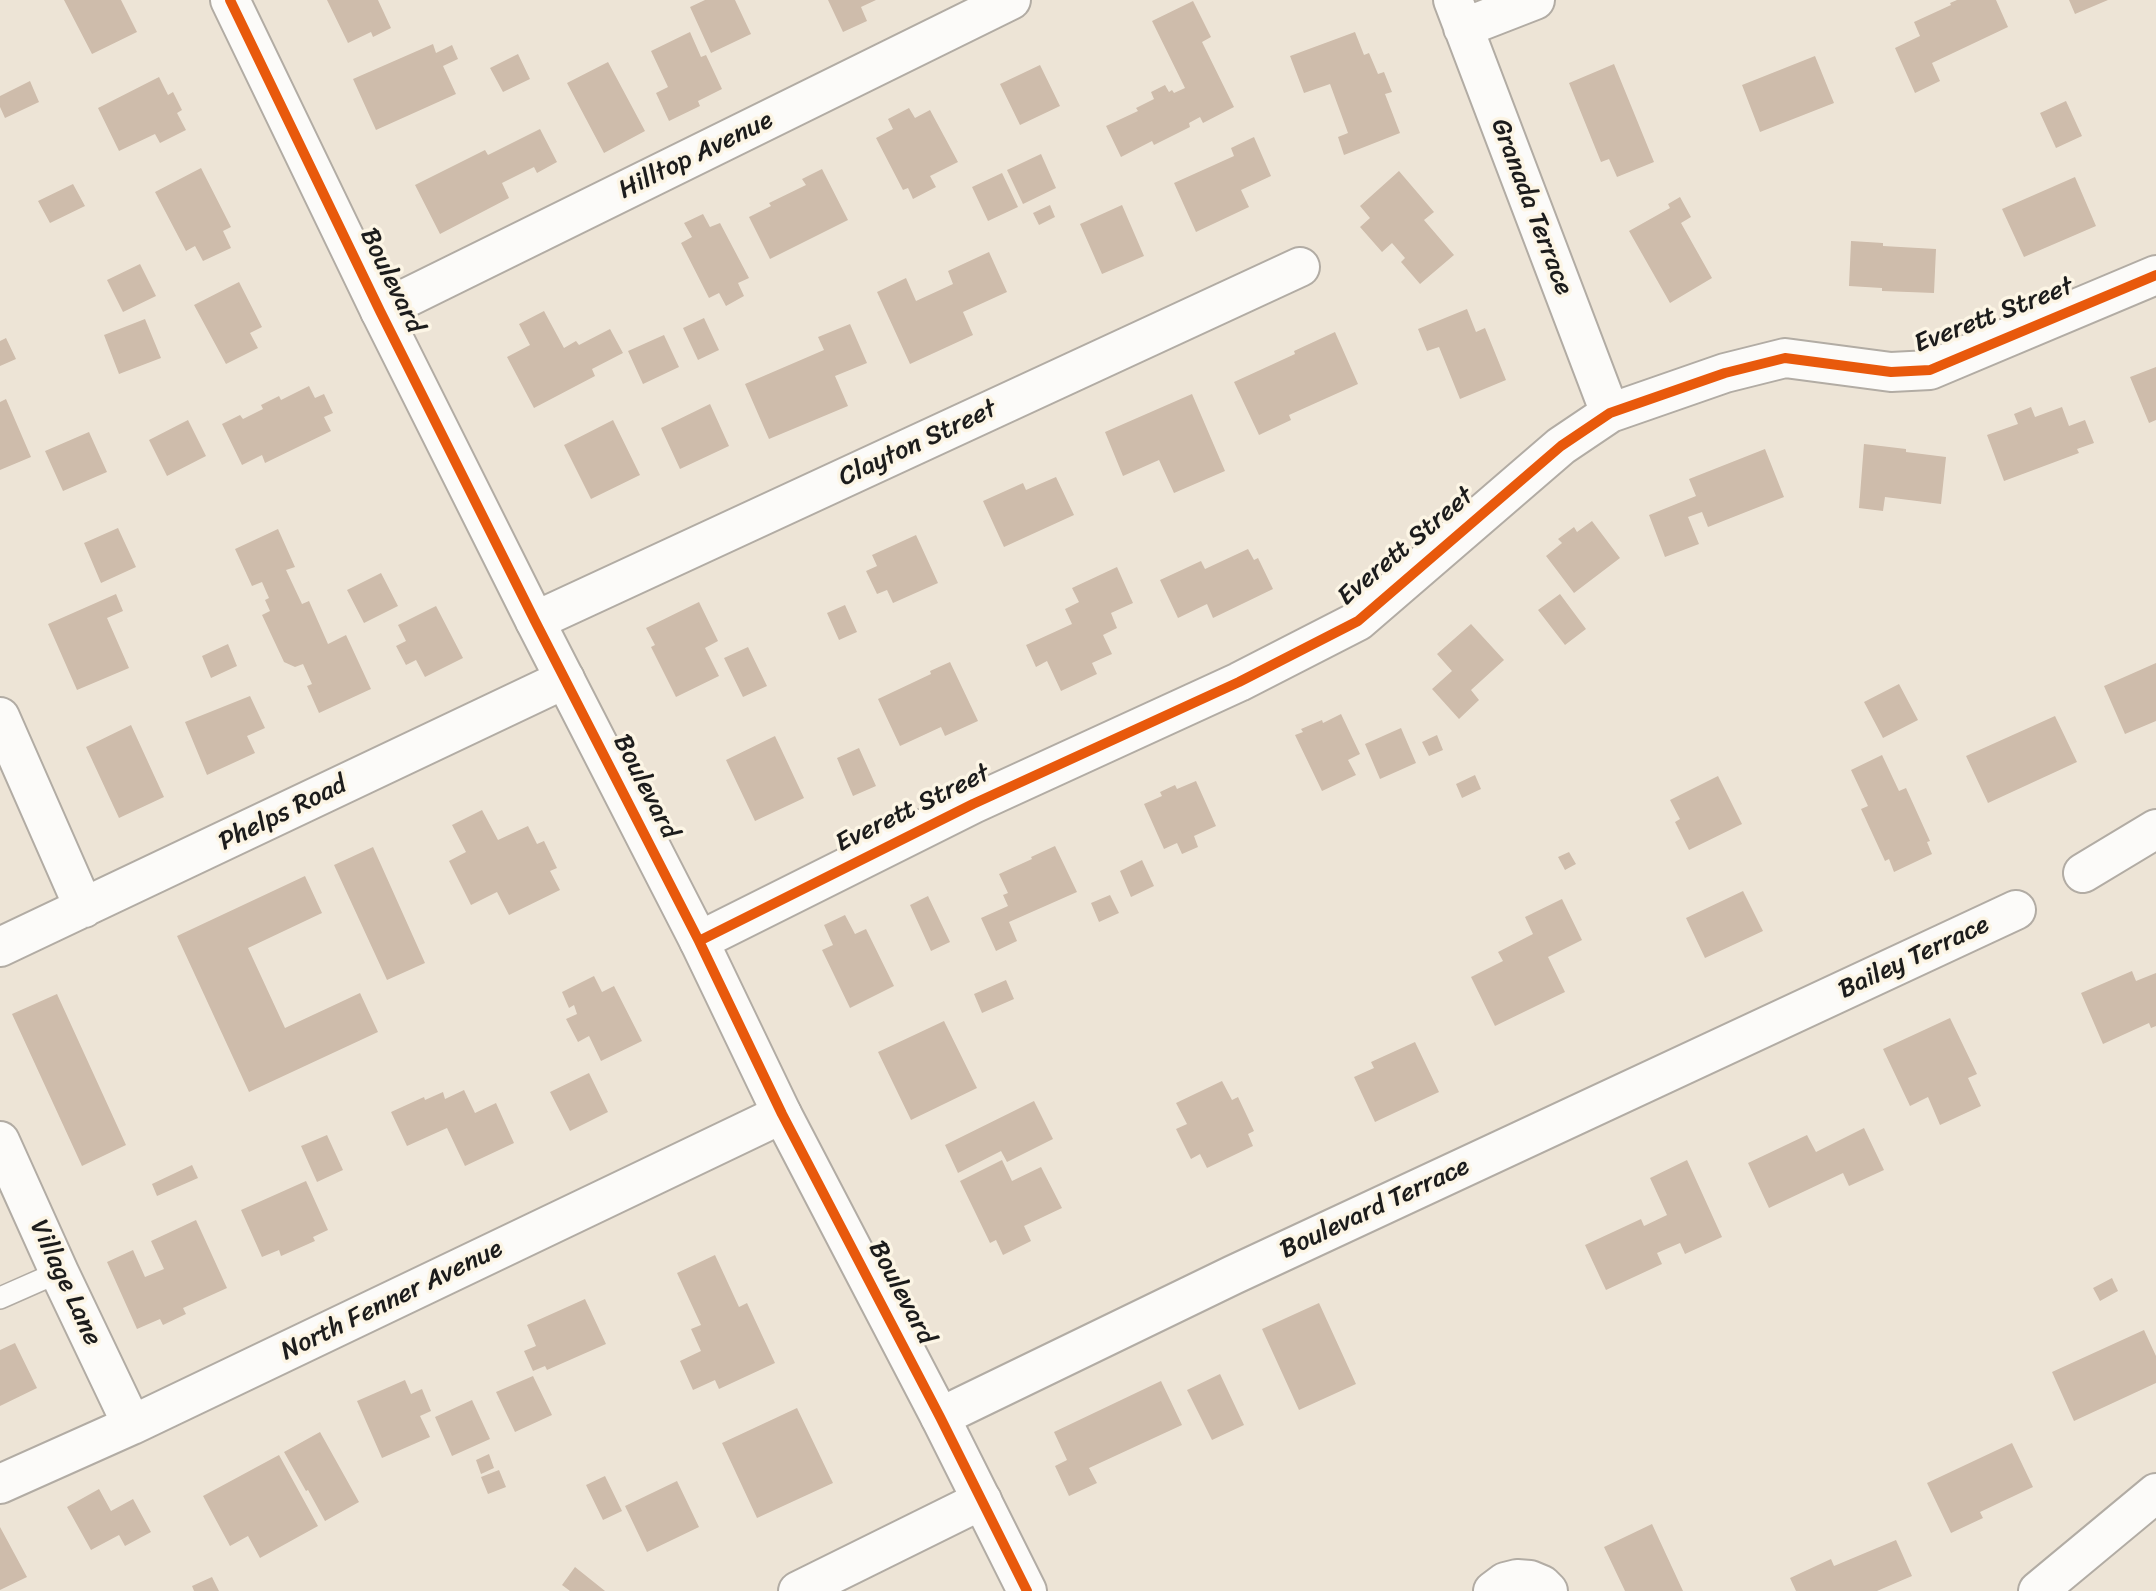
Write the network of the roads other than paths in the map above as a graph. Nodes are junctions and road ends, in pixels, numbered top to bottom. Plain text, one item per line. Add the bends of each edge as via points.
1 (230, 0) edge
2 (1011, 0) edge
3 (1535, 0) edge
4 (1458, 14) edge
5 (1300, 267) dead end
6 (2156, 275) edge
7 (380, 311) junction
8 (1610, 413) junction
9 (535, 621) junction
10 (565, 679) junction
11 (0, 717) edge
12 (2156, 829) edge
13 (2083, 873) dead end
14 (84, 908) junction
15 (2015, 910) dead end
16 (699, 941) junction
17 (0, 947) edge
18 (1812, 1005) joint
19 (782, 1114) junction
20 (0, 1140) edge
21 (59, 1272) junction
22 (0, 1298) edge
23 (940, 1417) junction
24 (132, 1425) junction
25 (0, 1484) edge
26 (2156, 1493) edge
27 (982, 1500) junction
28 (798, 1591) edge
29 (1027, 1591) edge
30 (1493, 1591) edge
31 (1548, 1591) edge
32 (2038, 1591) edge

1 - 7 street, Boulevard
2 - 7 street, Hilltop Avenue
3 - 4 street
4 - 8 street, Granada Terrace
5 - 9 street, Clayton Street
6 - 8 street, Everett Street via 1930,370 1891,372 1785,358 1725,373
7 - 9 street, Boulevard
8 - 16 street, Everett Street via 1561,446 1358,621
9 - 10 street, Boulevard
10 - 14 street, Phelps Road
10 - 16 street, Boulevard
11 - 14 street
12 - 13 street
14 - 17 street, Phelps Road
15 - 18 street, Bailey Terrace
16 - 19 street, Boulevard
18 - 23 street, Boulevard Terrace
19 - 23 street, Boulevard
19 - 24 street, North Fenner Avenue
20 - 21 street, Village Lane
21 - 22 lane
21 - 24 street, Village Lane
23 - 27 street, Boulevard
24 - 25 street, North Fenner Avenue
26 - 32 street
27 - 28 street
27 - 29 street, Boulevard
30 - 31 street via 1517,1579 1530,1580

